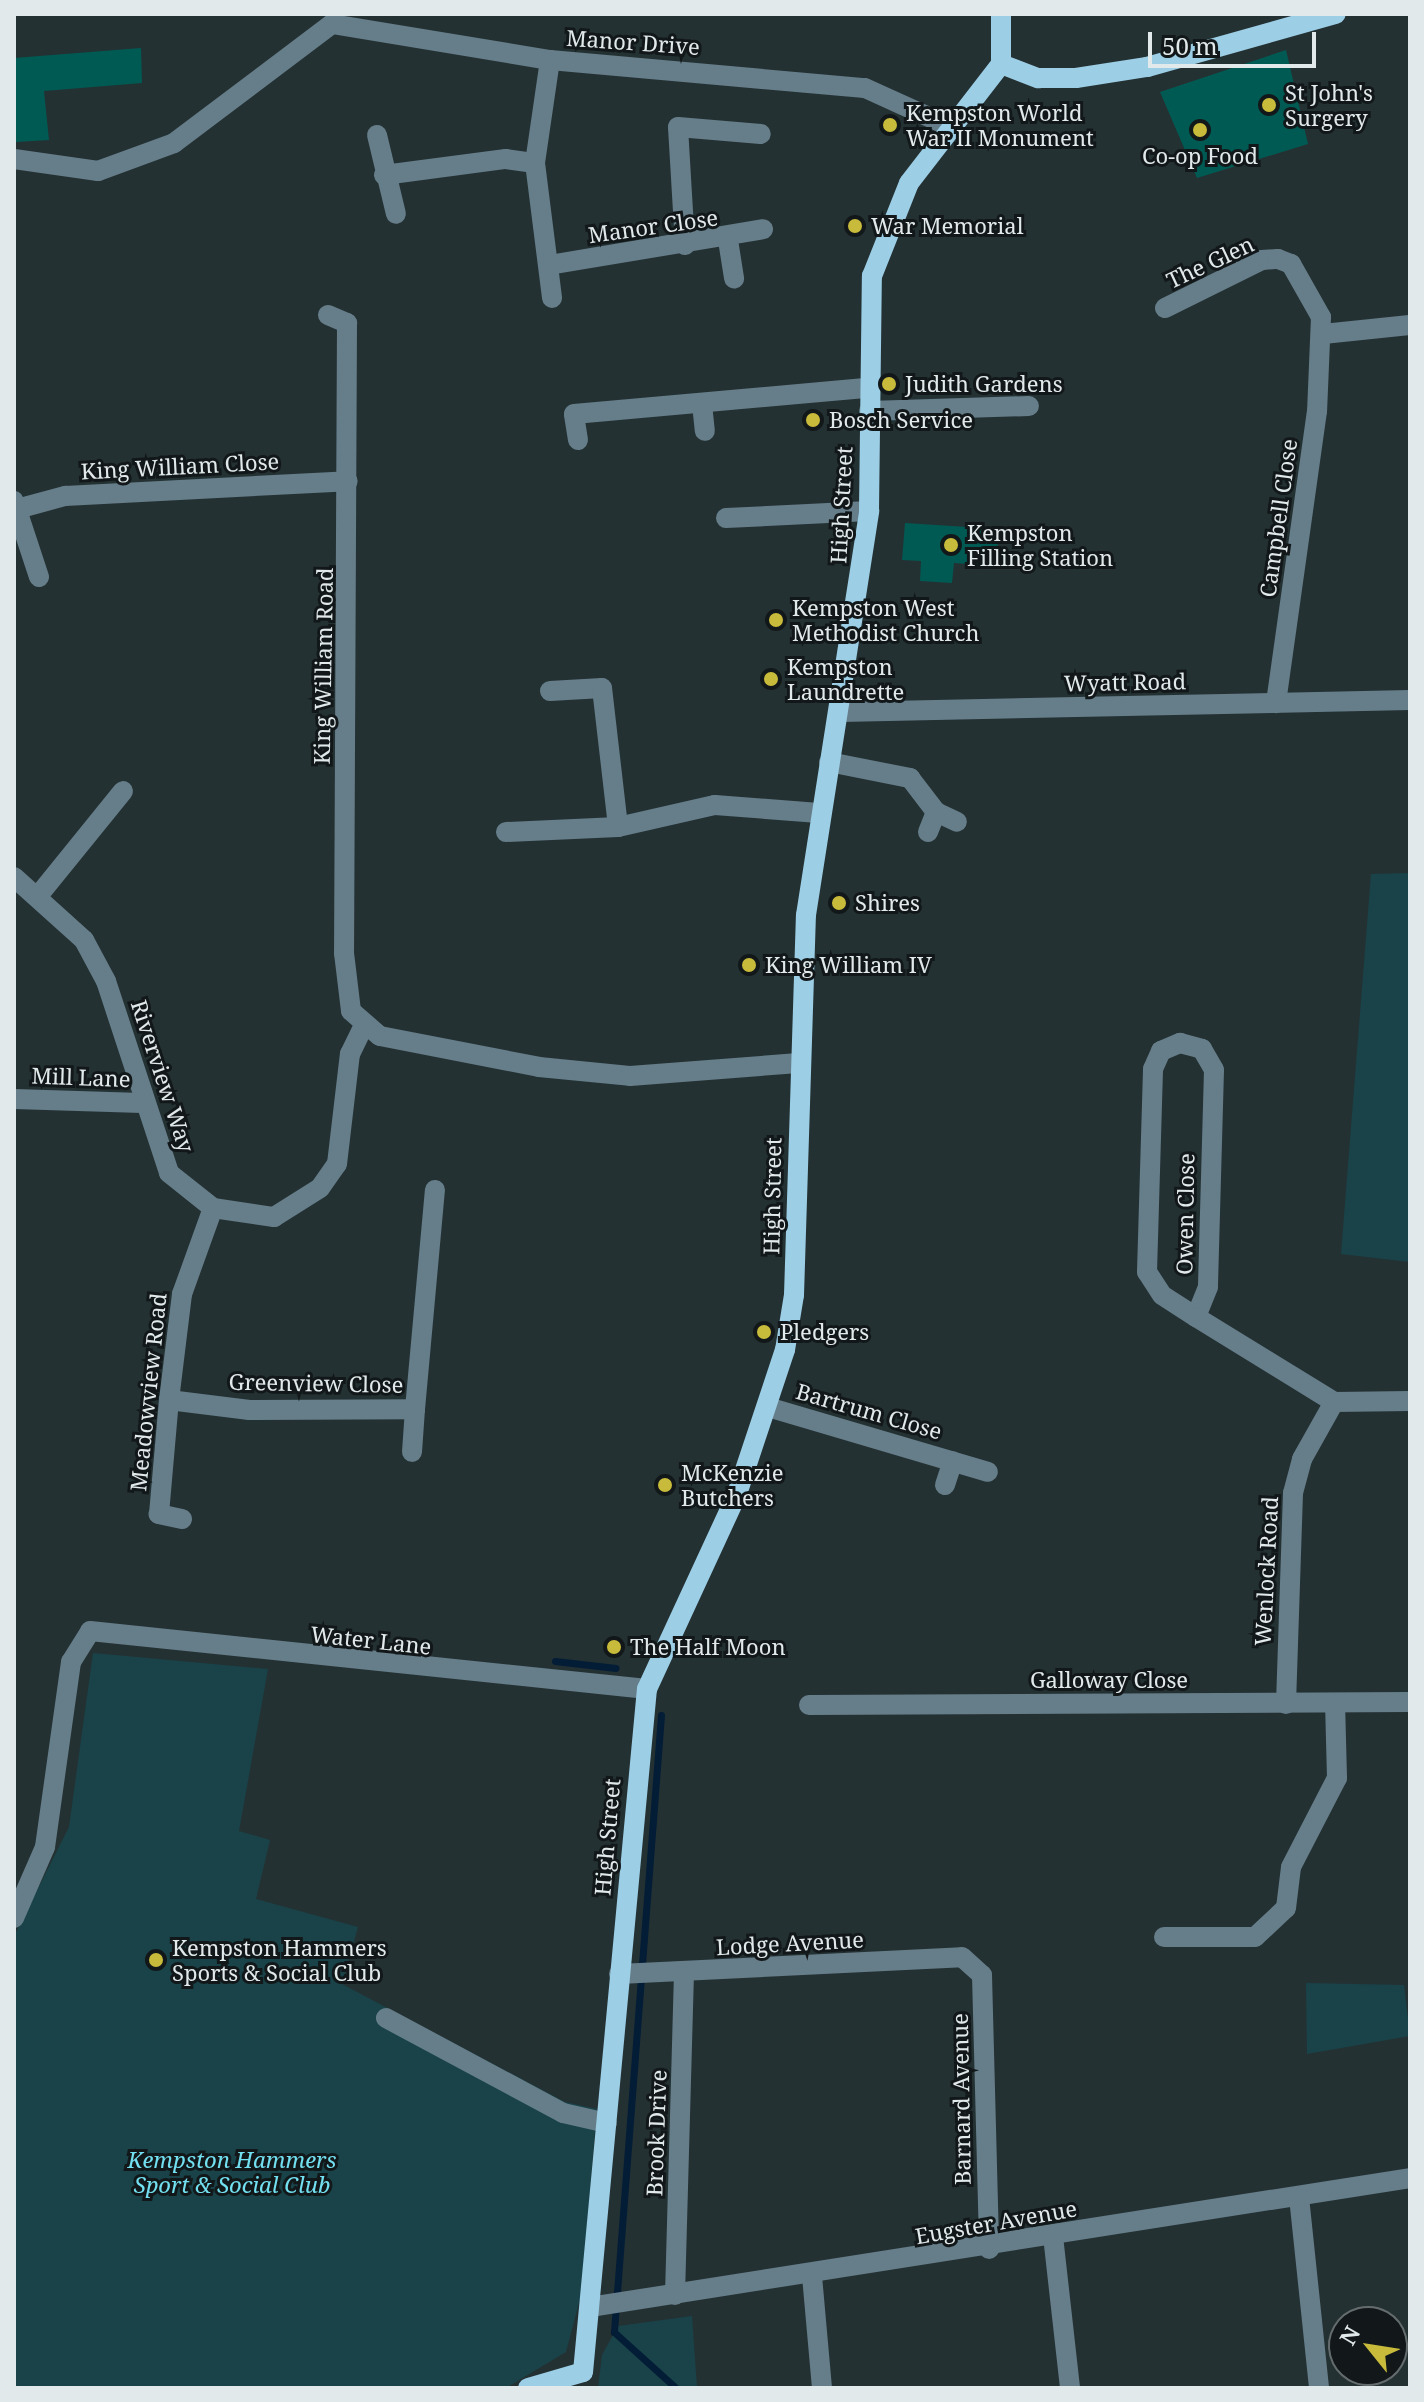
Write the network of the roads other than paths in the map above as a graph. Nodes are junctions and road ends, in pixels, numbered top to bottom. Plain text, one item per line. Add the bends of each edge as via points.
1 (1001, 14) edge
2 (1336, 14) edge
3 (550, 60) junction
4 (1001, 64) junction
5 (951, 127) junction
6 (761, 134) dead end
7 (377, 135) dead end
8 (14, 159) edge
9 (535, 163) junction
10 (384, 175) junction
11 (396, 214) dead end
12 (763, 229) dead end
13 (728, 240) junction
14 (685, 245) junction
15 (549, 265) junction
16 (734, 279) dead end
17 (552, 298) dead end
18 (1165, 308) dead end
19 (328, 315) dead end
20 (1410, 325) edge
21 (1323, 337) junction
22 (868, 388) junction
23 (702, 404) junction
24 (1029, 406) dead end
25 (869, 411) junction
26 (705, 431) dead end
27 (578, 440) dead end
28 (348, 481) junction
29 (15, 505) edge
30 (869, 511) junction
31 (726, 518) dead end
32 (22, 553) edge
33 (39, 577) dead end
34 (550, 691) dead end
35 (1410, 700) edge
36 (1276, 703) junction
37 (841, 712) junction
38 (829, 762) junction
39 (123, 791) dead end
40 (936, 812) junction
41 (819, 813) junction
42 (957, 822) dead end
43 (618, 827) junction
44 (506, 832) dead end
45 (928, 832) dead end
46 (14, 877) edge
47 (38, 896) junction
48 (364, 1025) junction
49 (798, 1063) junction
50 (16, 1097) edge
51 (142, 1103) junction
52 (435, 1190) dead end
53 (213, 1208) junction
54 (1196, 1317) junction
55 (169, 1400) junction
56 (1410, 1401) edge
57 (1334, 1402) junction
58 (771, 1408) junction
59 (415, 1409) junction
60 (412, 1452) dead end
61 (953, 1461) junction
62 (988, 1472) dead end
63 (945, 1485) dead end
64 (182, 1519) dead end
65 (647, 1689) junction
66 (1410, 1702) edge
67 (1286, 1704) junction
68 (1335, 1704) junction
69 (809, 1705) dead end
70 (14, 1918) edge
71 (1164, 1937) dead end
72 (962, 1957) joint
73 (684, 1973) junction
74 (633, 1974) junction
75 (386, 2018) dead end
76 (607, 2123) junction
77 (1410, 2178) edge
78 (1299, 2197) junction
79 (1053, 2236) junction
80 (989, 2249) junction
81 (812, 2276) junction
82 (675, 2295) junction
83 (607, 2305) junction
84 (582, 2380) edge
85 (528, 2388) edge
86 (822, 2388) edge
87 (1070, 2388) edge
88 (1319, 2388) edge

1 - 4 main road
2 - 4 main road via 1147,67 1076,78 1038,78
3 - 5 street, Manor Drive via 865,88
3 - 8 street, Manor Drive via 332,24 174,143 98,171
3 - 9 street
4 - 5 main road, High Street
5 - 22 main road, High Street via 909,183 883,237 872,276
6 - 14 street via 678,127
7 - 10 street
9 - 10 street via 506,159
9 - 15 street
10 - 11 street
12 - 13 street, Manor Close
13 - 14 street, Manor Close
13 - 16 street
14 - 15 street, Manor Close
15 - 17 street
18 - 21 street, The Glen via 1262,260 1278,259 1314,296
19 - 28 street, King William Road via 347,323
20 - 21 street
21 - 36 street, Campbell Close
22 - 23 street
22 - 25 main road, High Street
23 - 26 street
23 - 27 street via 574,414
24 - 25 street
25 - 30 main road, High Street
28 - 29 street, King William Close via 65,496
28 - 48 street, King William Road via 345,980 351,1011
29 - 32 street, King William Close
30 - 31 street
30 - 37 main road, High Street
32 - 33 street, King William Close
34 - 43 street via 602,688
35 - 36 street, Wyatt Road
36 - 37 street, Wyatt Road
37 - 38 main road, High Street
38 - 40 street via 910,778
38 - 41 main road, High Street
39 - 47 street
40 - 42 street
40 - 45 street
41 - 43 street via 715,805
41 - 49 main road, High Street
43 - 44 street
46 - 47 street, Riverview Way
47 - 51 street, Riverview Way via 84,940 106,981
48 - 49 street via 380,1036 443,1050 630,1076
48 - 53 street via 350,1054 337,1164 320,1188 274,1217
49 - 58 main road, High Street via 794,1295
50 - 51 street, Mill Lane
51 - 53 street, Riverview Way via 169,1173
52 - 59 street, Greenview Close
53 - 55 street, Meadowview Road via 182,1294
54 - 54 street, Owen Close via 1162,1295 1147,1272 1153,1069 1161,1051 1180,1043 1202,1049 1214,1070 1208,1287
54 - 57 street, Owen Close
55 - 59 street, Greenview Close via 249,1410
55 - 64 street, Meadowview Road via 159,1514
56 - 57 street
57 - 67 street, Wenlock Road via 1302,1459 1293,1493
58 - 61 street, Bartrum Close
58 - 65 main road, High Street
59 - 60 street, Greenview Close
61 - 62 street, Bartrum Close
61 - 63 street, Bartrum Close
65 - 70 street, Water Lane via 90,1631 71,1662 45,1847
65 - 74 main road, High Street
66 - 68 street, Galloway Close
67 - 68 street, Galloway Close
67 - 69 street, Galloway Close
68 - 71 street via 1337,1778 1329,1806 1291,1867 1286,1908 1255,1937
72 - 73 street, Lodge Avenue
72 - 80 street, Barnard Avenue via 982,1975
73 - 74 street, Lodge Avenue
73 - 82 street, Brook Drive
74 - 76 main road, High Street
75 - 76 street via 563,2113
76 - 83 main road, High Street
77 - 78 street, Eugster Avenue
78 - 79 street, Eugster Avenue
78 - 88 street
79 - 80 street, Eugster Avenue
79 - 87 street
80 - 81 street, Eugster Avenue
81 - 82 street, Eugster Avenue
81 - 86 street
82 - 83 street, Eugster Avenue
83 - 84 main road, High Street via 587,2342
84 - 85 main road

